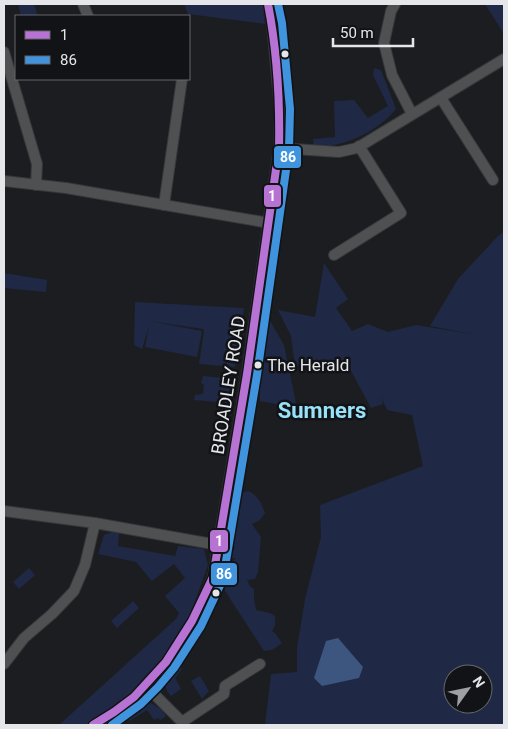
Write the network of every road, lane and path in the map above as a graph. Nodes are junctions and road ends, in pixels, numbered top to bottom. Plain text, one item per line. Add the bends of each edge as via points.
1 (268, 4) edge
2 (395, 4) edge
3 (4, 52) edge
4 (504, 59) edge
5 (182, 80) edge
6 (441, 98) junction
7 (412, 114) junction
8 (359, 146) junction
9 (279, 148) junction
10 (493, 180) dead end
11 (4, 181) edge
12 (36, 184) junction
13 (164, 205) junction
14 (269, 223) junction
15 (334, 255) dead end
16 (4, 511) edge
17 (95, 523) junction
18 (218, 545) junction
19 (4, 664) edge
20 (260, 664) dead end
21 (146, 686) junction
22 (183, 723) edge
23 (93, 725) edge

1 - 9 street, BROADLEY ROAD via 280,110
2 - 7 street via 390,11 384,44 392,75
3 - 12 street via 37,164
4 - 6 street
5 - 13 street
6 - 7 street
6 - 10 street
7 - 8 street
8 - 9 street via 339,152
8 - 15 street via 401,213
9 - 14 street, BROADLEY ROAD
11 - 12 street
12 - 13 street
13 - 14 street
14 - 18 street, BROADLEY ROAD
16 - 17 street
17 - 18 street
17 - 19 street via 85,565 74,591 24,638
18 - 21 street, BROADLEY ROAD via 213,577 192,623 169,659
20 - 22 street via 225,686 224,694
21 - 22 street
21 - 23 street, BROADLEY ROAD via 111,716

